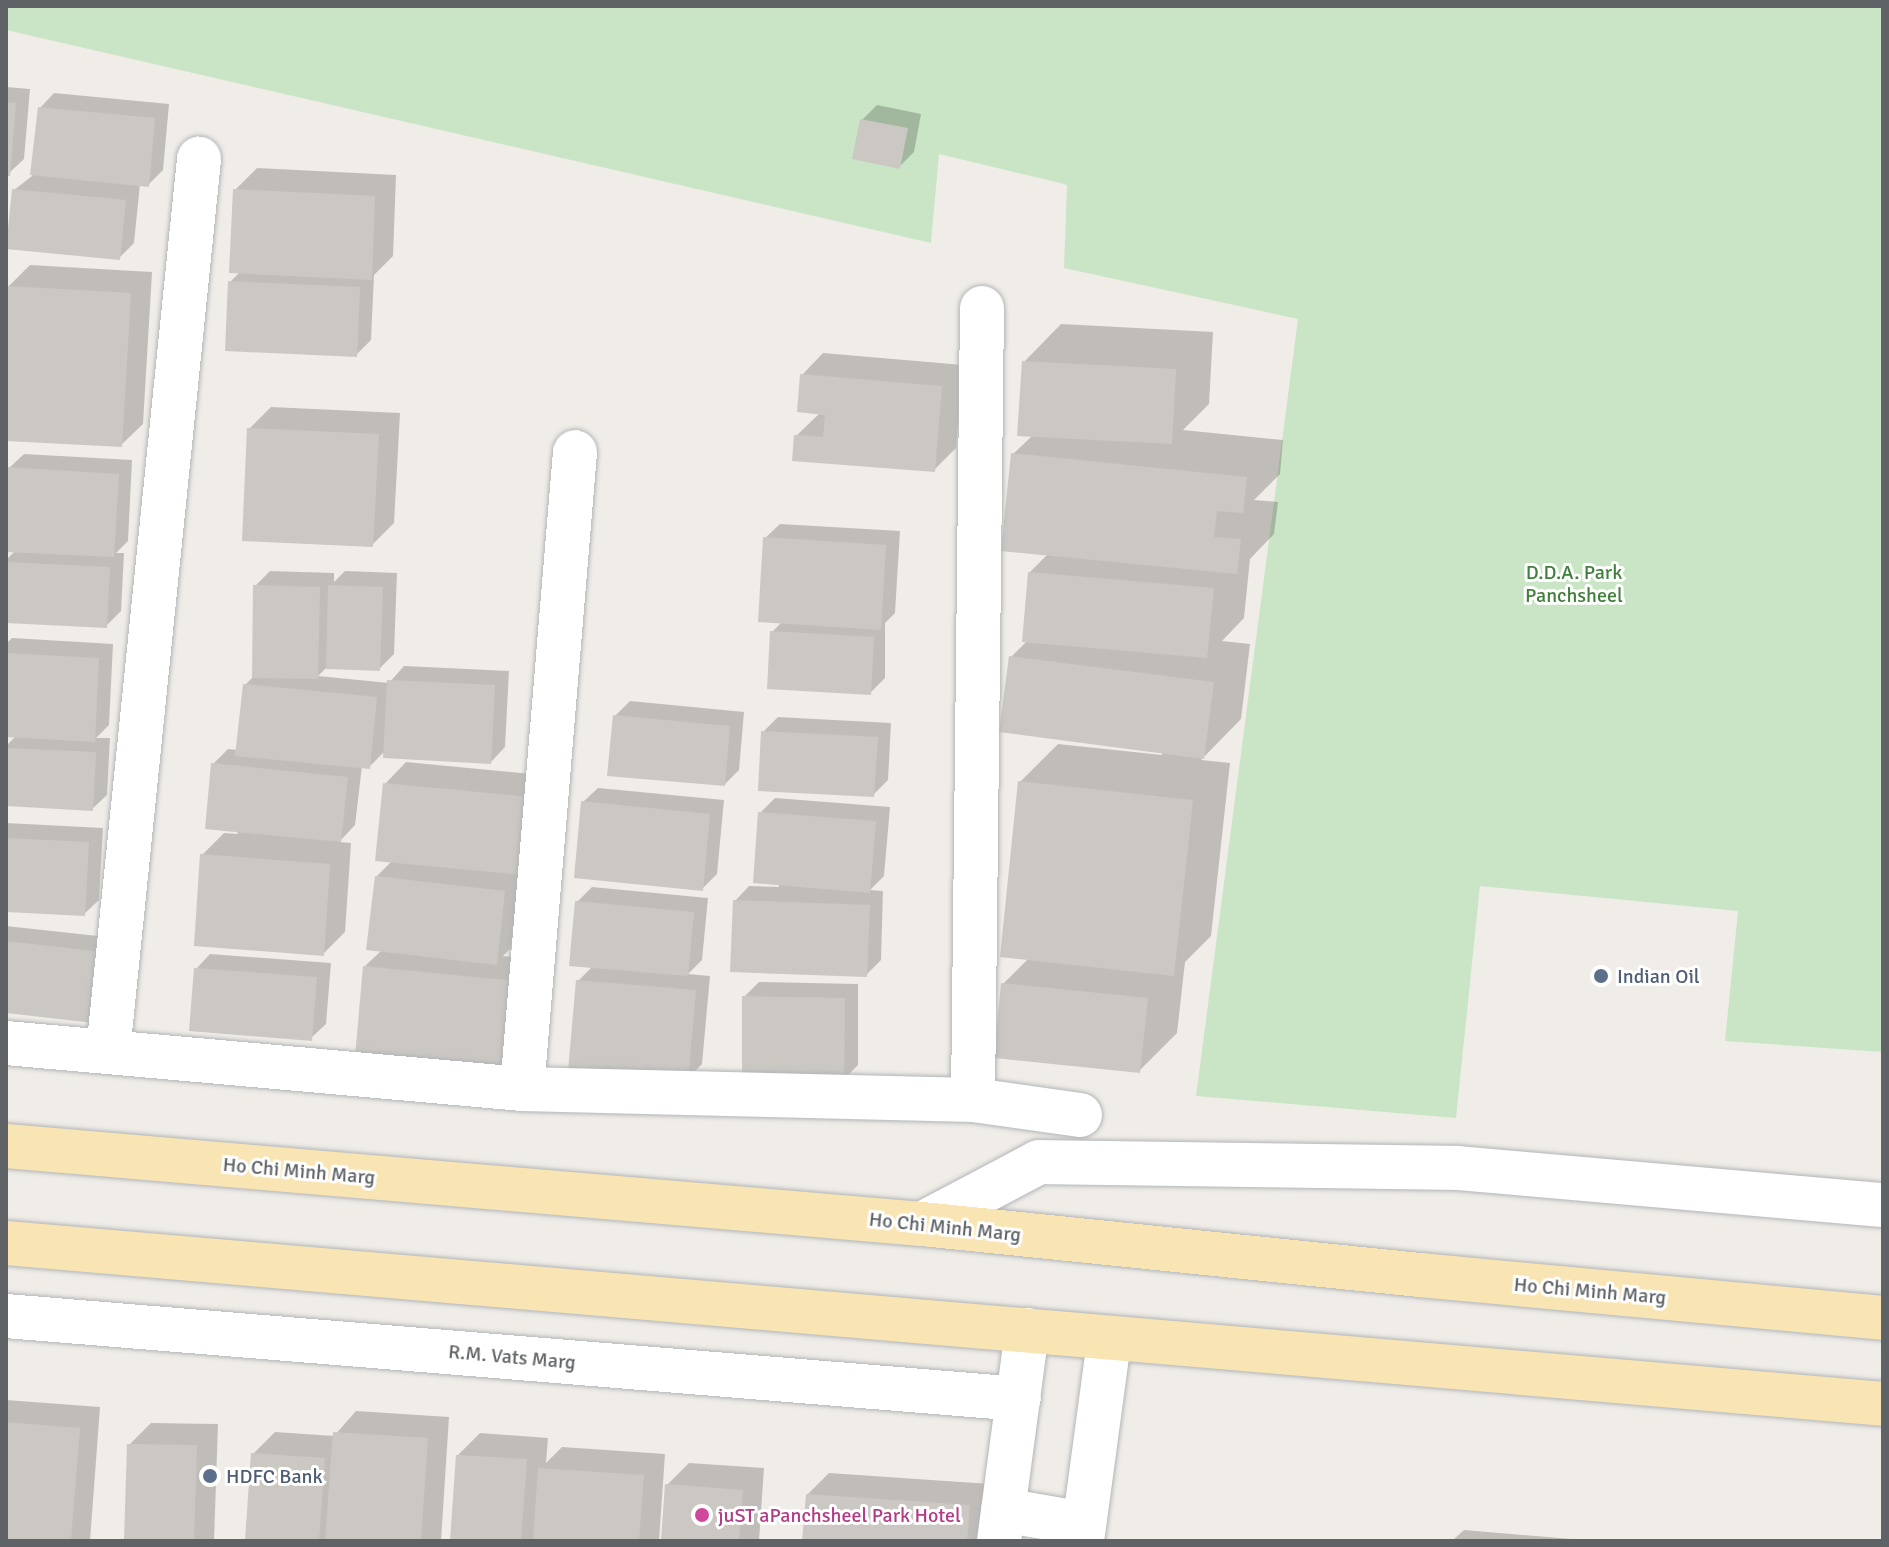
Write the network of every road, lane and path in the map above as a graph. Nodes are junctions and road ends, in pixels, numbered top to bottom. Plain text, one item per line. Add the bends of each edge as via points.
1 (199, 159) dead end
2 (982, 308) dead end
3 (575, 452) dead end
4 (6, 1043) edge
5 (108, 1052) junction
6 (522, 1089) junction
7 (973, 1100) junction
8 (1080, 1115) dead end
9 (6, 1146) edge
10 (1883, 1205) edge
11 (922, 1224) junction
12 (6, 1243) edge
13 (6, 1316) edge
14 (1883, 1318) edge
15 (1027, 1330) junction
16 (1109, 1340) junction
17 (1019, 1399) junction
18 (1883, 1404) edge
19 (1001, 1526) edge
20 (1083, 1533) edge

1 - 5 street
2 - 7 street
3 - 6 street
4 - 5 street
5 - 6 street
6 - 7 street
7 - 8 street
9 - 11 main road, Ho Chi Minh Marg
10 - 11 street via 1458,1168 1039,1162
11 - 14 main road, Ho Chi Minh Marg
12 - 15 main road
13 - 17 street, R.M. Vats Marg
15 - 16 main road
15 - 17 street
16 - 18 main road
16 - 20 street
17 - 19 street
19 - 20 street

